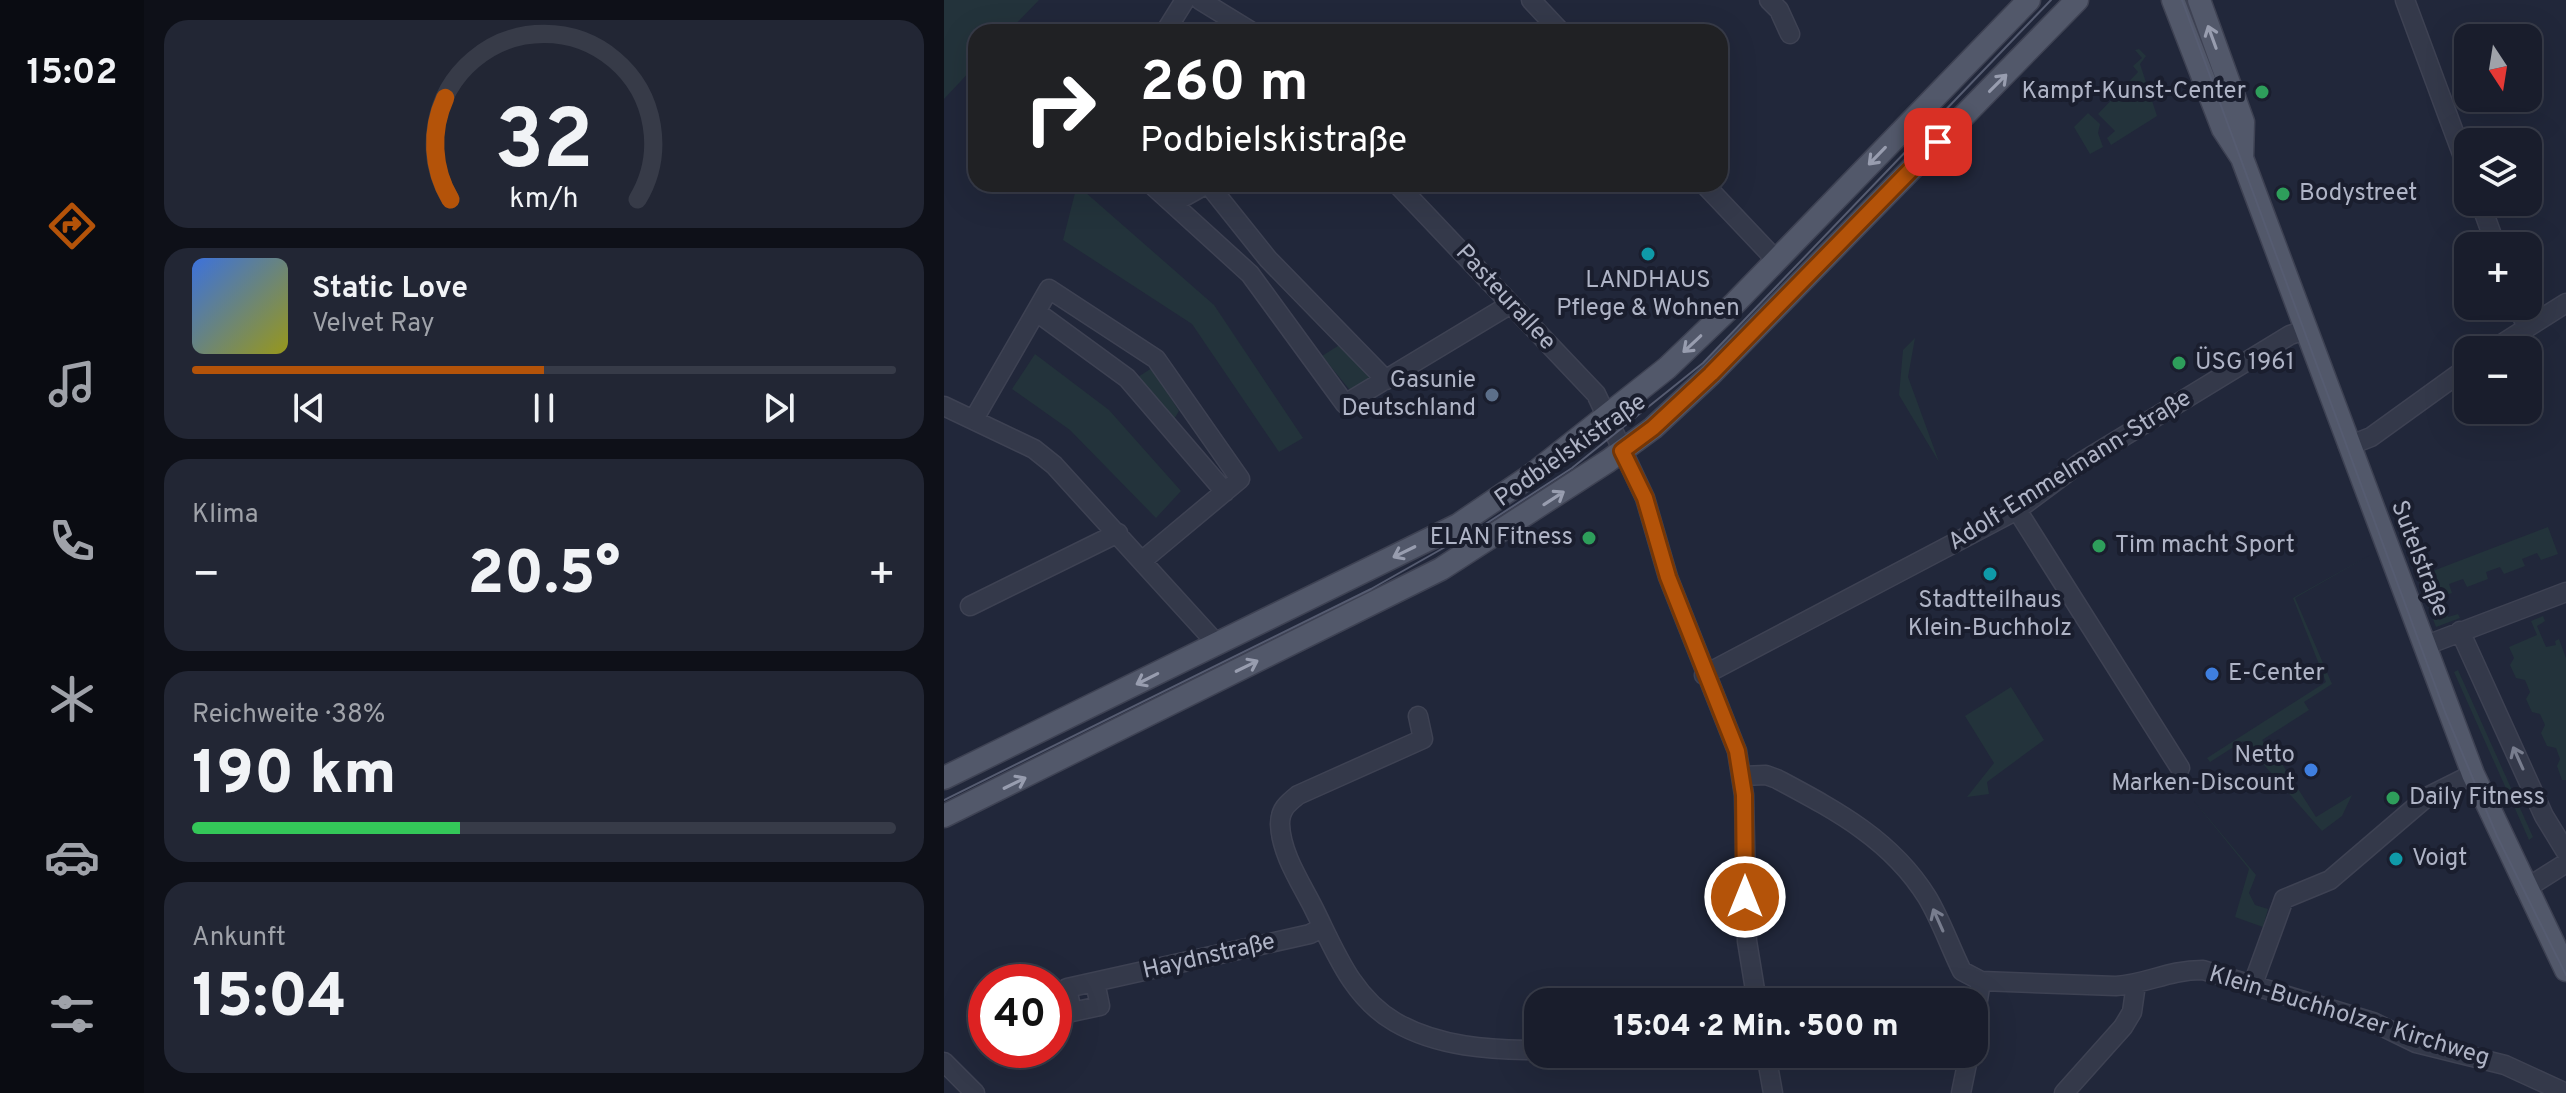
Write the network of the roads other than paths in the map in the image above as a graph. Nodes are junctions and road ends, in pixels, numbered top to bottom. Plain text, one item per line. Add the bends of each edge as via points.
1 (1185, 0) edge
2 (1200, 0) edge
3 (1531, 0) edge
4 (1769, 0) edge
5 (2029, 0) edge
6 (2077, 0) edge
7 (2173, 0) edge
8 (2199, 0) edge
9 (2405, 0) edge
10 (1170, 24) edge
11 (1239, 24) edge
12 (1554, 24) edge
13 (1790, 34) dead end
14 (2454, 132) edge
15 (2242, 158) junction
16 (1160, 192) edge
17 (1193, 192) edge
18 (1214, 192) edge
19 (1405, 192) edge
20 (1712, 192) edge
21 (1173, 203) junction
22 (1775, 259) junction
23 (2566, 303) edge
24 (1511, 304) junction
25 (1038, 313) junction
26 (2524, 320) edge
27 (2526, 326) junction
28 (2305, 330) junction
29 (2512, 336) edge
30 (2454, 377) edge
31 (1386, 380) junction
32 (944, 406) edge
33 (1608, 416) junction
34 (974, 419) junction
35 (2348, 446) junction
36 (1622, 451) junction
37 (1225, 492) junction
38 (2017, 510) junction
39 (1118, 533) junction
40 (1143, 560) junction
41 (2566, 592) edge
42 (970, 606) dead end
43 (2460, 631) junction
44 (1217, 644) junction
45 (2424, 646) junction
46 (1704, 675) junction
47 (1418, 716) dead end
48 (2180, 768) dead end
49 (2473, 774) junction
50 (1742, 776) junction
51 (944, 778) edge
52 (944, 816) edge
53 (2566, 852) edge
54 (2566, 863) edge
55 (2525, 889) junction
56 (1321, 928) junction
57 (2566, 970) edge
58 (1981, 981) junction
59 (1095, 982) dead end
60 (2136, 984) junction
61 (2253, 984) junction
62 (1755, 988) edge
63 (1980, 988) edge
64 (1524, 1049) edge
65 (944, 1062) edge
66 (1769, 1068) edge
67 (1966, 1068) edge
68 (975, 1093) edge
69 (1773, 1093) edge
70 (1961, 1093) edge
71 (2064, 1093) edge
72 (2566, 1093) edge

1 - 10 street
2 - 11 street
3 - 12 street
4 - 13 street
5 -> 22 main road, Podbielskistraße
36 -> 6 main road, Podbielskistraße via 1711,374
7 - 15 main road, Sutelstraße via 2223,129
15 -> 8 main road, Sutelstraße via 2243,122
9 - 14 street
15 - 28 main road, Sutelstraße
16 - 21 street
17 - 21 street
18 - 31 street via 1268,259
19 - 24 street, Pasteurallee
20 - 22 street
21 - 31 street via 1250,274 1345,404
22 -> 33 main road, Podbielskistraße via 1676,359
23 - 27 street
24 - 31 street
24 - 33 street, Pasteurallee via 1596,394
25 - 34 street
25 - 37 street via 1127,378
25 - 37 street via 1049,289 1156,359 1240,479
26 - 27 street
27 - 29 street
28 - 35 main road, Sutelstraße
28 - 38 street, Adolf-Emmelmann-Straße via 2080,463
30 - 35 street via 2371,437
32 - 34 street
33 - 36 street, Pasteurallee
33 -> 44 main road, Podbielskistraße via 1458,525
34 - 39 street via 1034,449
35 - 45 main road, Sutelstraße
36 - 46 street, Pasteurallee via 1645,498
52 -> 36 main road, Podbielskistraße via 1441,569
37 - 40 street
38 - 46 street, Adolf-Emmelmann-Straße
38 - 48 street
39 - 40 street
39 - 42 street
40 - 44 street
41 - 43 street
43 - 45 street
53 -> 43 street via 2544,816
44 -> 51 main road, Podbielskistraße
45 - 49 main road, Sutelstraße
46 - 50 street, Pasteurallee via 1726,722
47 - 56 street via 1423,739 1298,795 1281,814 1285,848
49 - 55 main road, Sutelstraße
49 - 61 street via 2427,797 2330,880 2284,899
58 -> 50 street via 1962,971 1928,899 1884,845 1860,825 1777,779
50 - 62 street, Pasteurallee via 1745,914
54 - 55 street
55 - 57 main road, Sutelstraße
56 - 59 street, Haydnstraße
56 - 64 street via 1354,984 1392,1020 1413,1032 1463,1045
58 - 60 street, Klein-Buchholzer Kirchweg
58 - 63 street
60 - 61 street, Klein-Buchholzer Kirchweg via 2159,974 2203,970
60 - 71 street via 2132,1012 2123,1027
61 - 72 street, Klein-Buchholzer Kirchweg via 2373,1022 2416,1043 2505,1065
65 - 68 street
66 - 69 street
67 - 70 street

